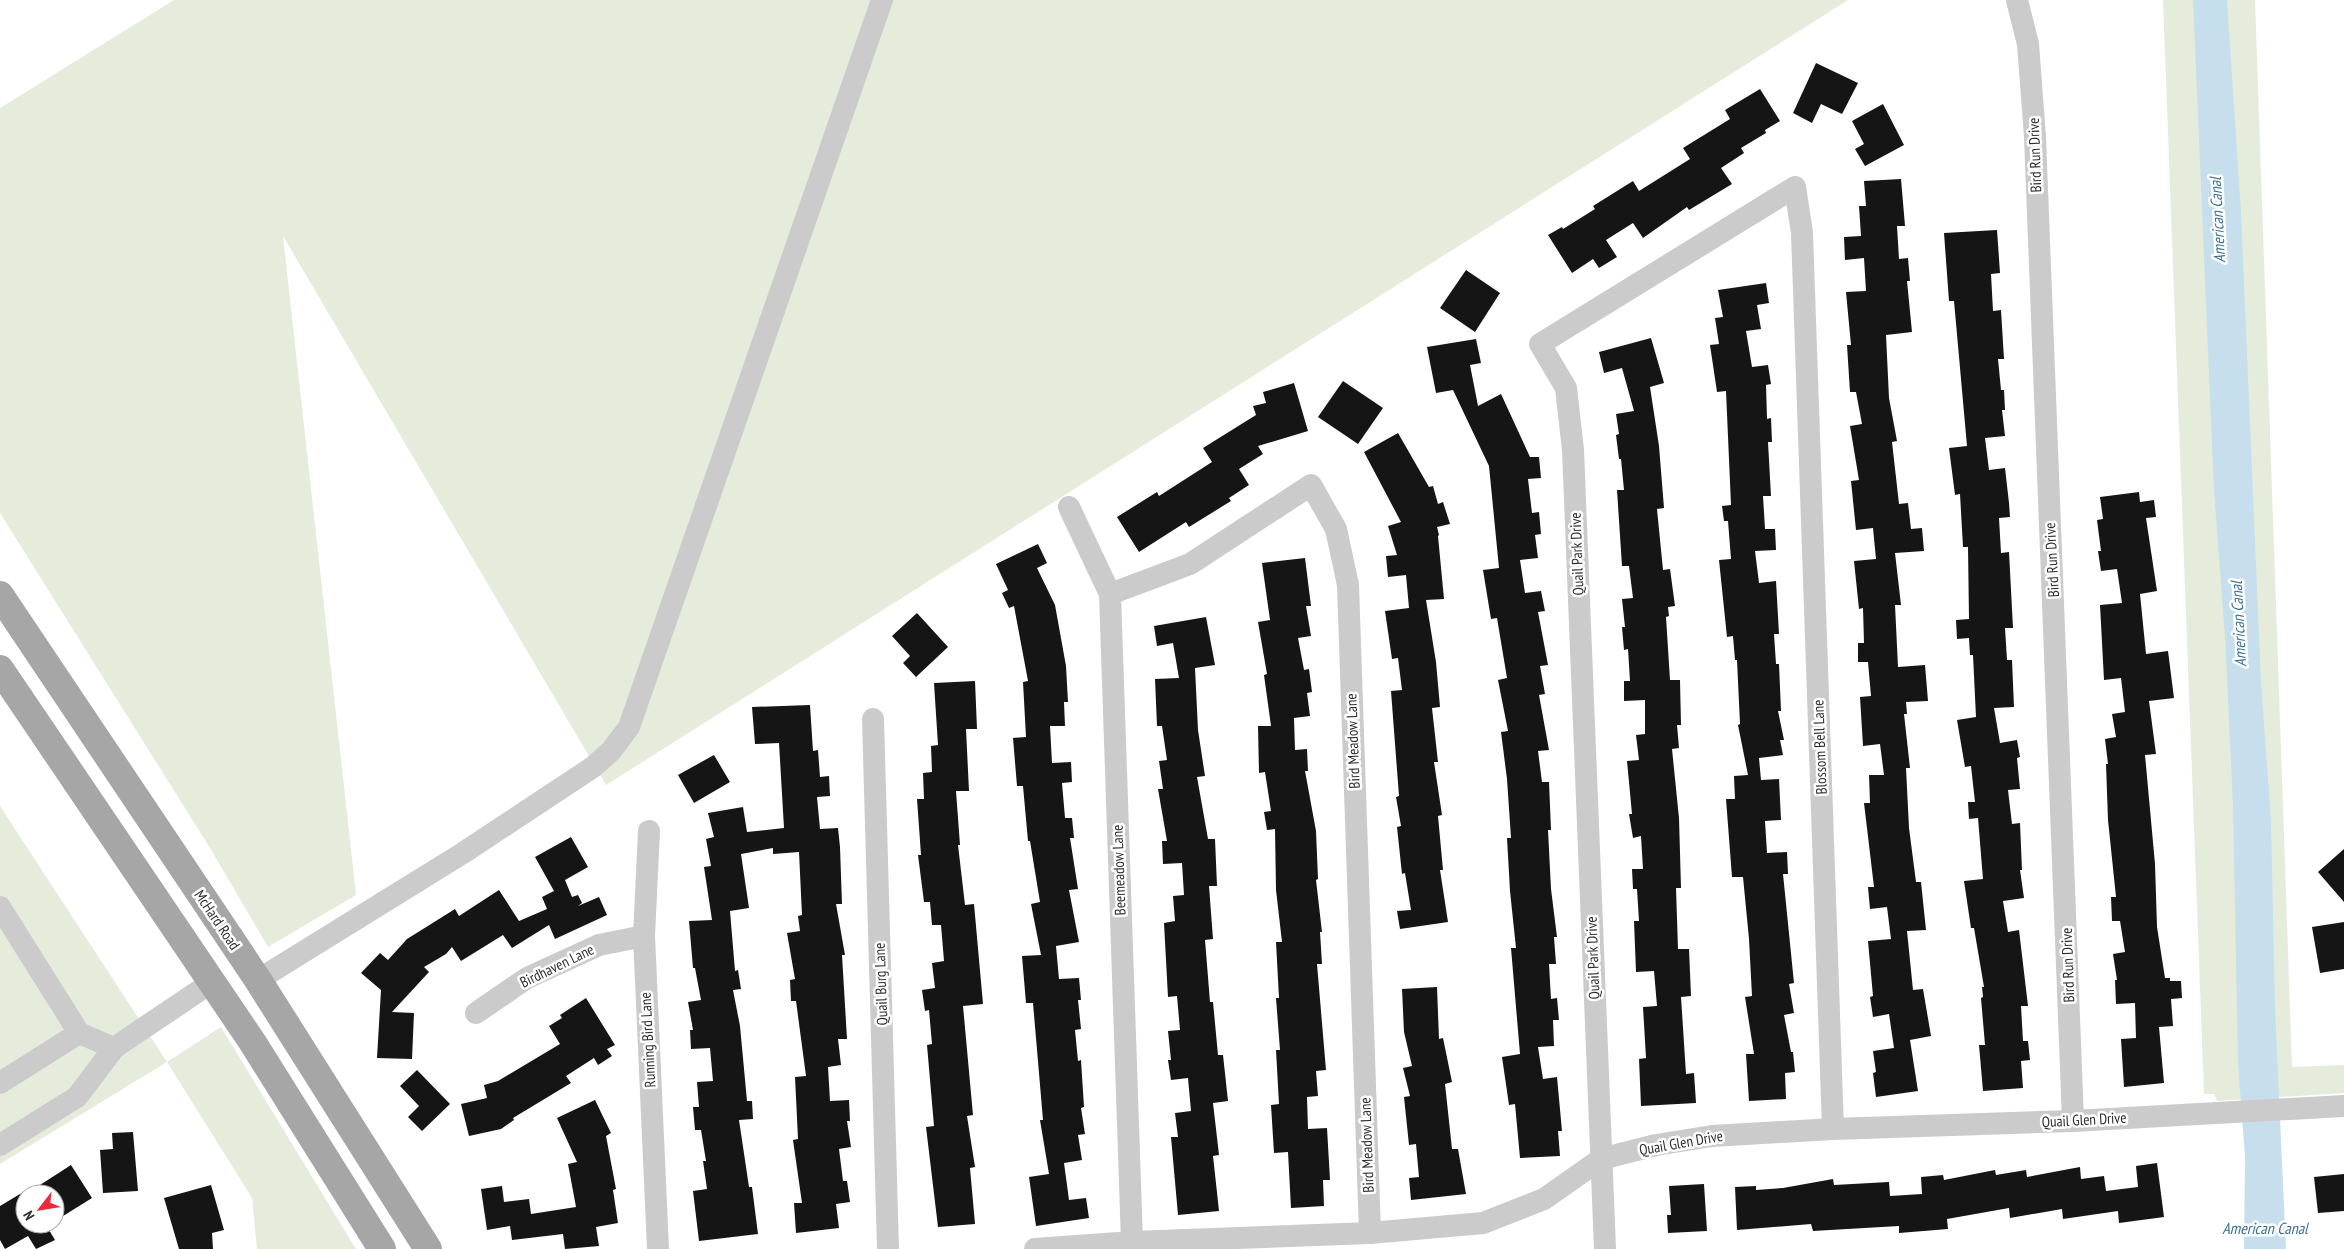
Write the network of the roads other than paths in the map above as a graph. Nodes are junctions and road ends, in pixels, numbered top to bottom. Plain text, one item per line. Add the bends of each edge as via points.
1 (882, 0) edge
2 (2017, 0) edge
3 (1806, 365) joint
4 (1069, 507) dead end
5 (1110, 594) junction
6 (0, 595) edge
7 (0, 669) edge
8 (873, 719) dead end
9 (649, 831) dead end
10 (0, 907) edge
11 (644, 936) junction
12 (258, 980) junction
13 (212, 982) junction
14 (476, 1013) dead end
15 (79, 1033) junction
16 (114, 1048) junction
17 (0, 1083) edge
18 (2344, 1106) edge
19 (2073, 1121) junction
20 (1833, 1129) junction
21 (0, 1145) edge
22 (1601, 1160) junction
23 (1370, 1233) junction
24 (1132, 1242) junction
25 (382, 1249) edge
26 (428, 1249) edge
27 (658, 1249) edge
28 (888, 1249) edge
29 (1035, 1249) edge
30 (1605, 1249) edge

1 - 12 street via 628,727 611,751 593,767 463,853
2 - 19 street, Bird Run Drive via 2028,44 2035,137
3 - 20 street, Blossom Bell Lane
3 - 22 street, Quail Park Drive via 1802,233 1795,187 1540,344 1566,388 1573,450
4 - 5 street, Beemeadow Lane
5 - 23 street, Bird Meadow Lane via 1190,564 1311,485 1336,529 1348,585
5 - 24 street, Beemeadow Lane
6 - 12 main road, McHard Road
7 - 13 main road
8 - 28 street, Quail Burg Lane
9 - 11 street, Running Bird Lane
10 - 15 street
11 - 14 street, Birdhaven Lane via 599,945 527,978
11 - 27 street, Running Bird Lane
12 - 26 main road, McHard Road
13 - 16 street
13 - 25 main road
15 - 16 street
15 - 17 street
16 - 21 street via 76,1097
18 - 19 street, Quail Glen Drive
19 - 20 street, Quail Glen Drive
20 - 22 street, Quail Glen Drive via 1712,1136
22 - 23 street, Quail Glen Drive via 1544,1199 1483,1223
22 - 30 street, Quail Park Drive
23 - 24 street, Quail Glen Drive
24 - 29 street, Quail Glen Drive

